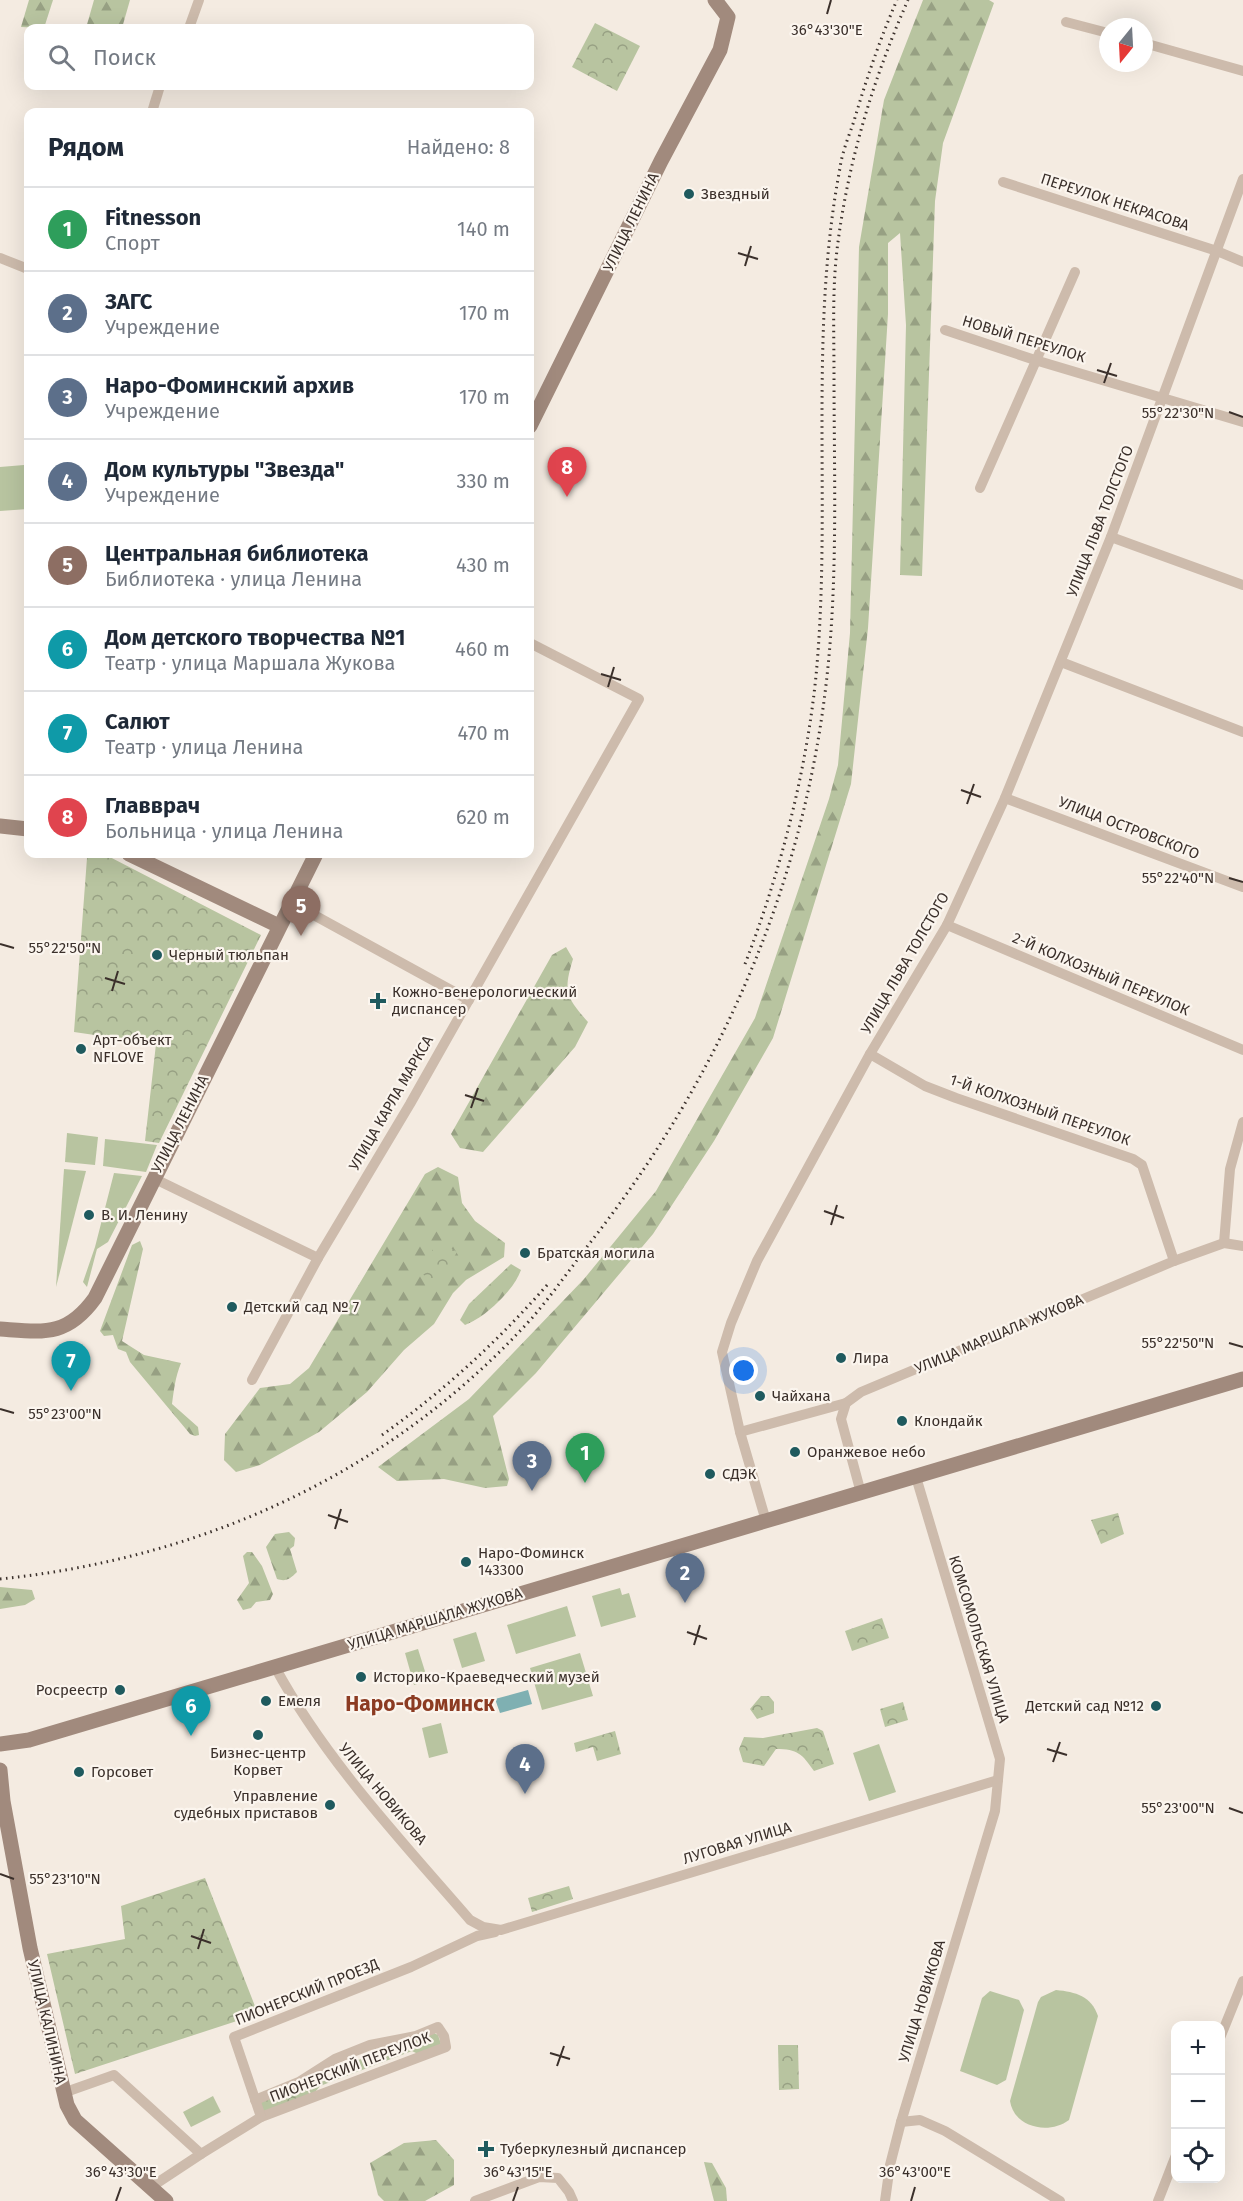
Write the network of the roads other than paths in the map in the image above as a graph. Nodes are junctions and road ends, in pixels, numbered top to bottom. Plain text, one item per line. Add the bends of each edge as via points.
1 (199, 0) edge
2 (715, 0) edge
3 (1066, 22) dead end
4 (190, 24) edge
5 (1099, 31) edge
6 (1153, 46) edge
7 (1243, 71) edge
8 (159, 90) edge
9 (153, 108) edge
10 (1243, 179) edge
11 (1003, 182) dead end
12 (1217, 251) junction
13 (0, 258) edge
14 (1243, 262) edge
15 (24, 267) edge
16 (1075, 272) dead end
17 (945, 330) dead end
18 (1035, 360) junction
19 (1164, 396) junction
20 (534, 418) edge
21 (1243, 422) edge
22 (980, 488) dead end
23 (1111, 537) junction
24 (1243, 585) edge
25 (534, 645) edge
26 (1061, 662) junction
27 (1243, 732) edge
28 (1005, 798) junction
29 (0, 826) edge
30 (24, 829) edge
31 (137, 858) edge
32 (314, 858) edge
33 (1243, 887) edge
34 (292, 903) junction
35 (279, 926) junction
36 (947, 926) junction
37 (469, 1000) junction
38 (1243, 1050) edge
39 (870, 1054) junction
40 (1243, 1122) edge
41 (153, 1178) junction
42 (1224, 1243) junction
43 (1243, 1246) edge
44 (318, 1258) junction
45 (1174, 1261) junction
46 (0, 1329) edge
47 (1243, 1379) edge
48 (252, 1380) dead end
49 (846, 1403) junction
50 (740, 1432) junction
51 (916, 1477) junction
52 (861, 1493) junction
53 (766, 1521) junction
54 (275, 1667) junction
55 (5, 1745) edge
56 (0, 1758) edge
57 (1, 1765) edge
58 (0, 1771) edge
59 (998, 1780) junction
60 (2, 1800) edge
61 (994, 1811) joint
62 (483, 1927) joint
63 (501, 1930) junction
64 (1243, 1981) edge
65 (1225, 2028) edge
66 (63, 2093) junction
67 (255, 2100) junction
68 (261, 2117) junction
69 (901, 2122) junction
70 (201, 2154) junction
71 (1171, 2168) edge
72 (151, 2187) junction
73 (166, 2201) edge
74 (475, 2201) edge
75 (573, 2201) edge
76 (885, 2201) edge
77 (1060, 2201) edge
78 (1158, 2201) edge

1 - 4 street
2 - 20 street, УЛИЦА ЛЕНИНА via 728,17 720,50
3 - 5 street
6 - 7 street
8 - 9 street
10 - 12 street, УЛИЦА ЛЬВА ТОЛСТОГО
11 - 12 street, ПЕРЕУЛОК НЕКРАСОВА
12 - 14 street, ПЕРЕУЛОК НЕКРАСОВА
12 - 19 street, УЛИЦА ЛЬВА ТОЛСТОГО
13 - 15 street
16 - 18 street
17 - 18 street, НОВЫЙ ПЕРЕУЛОК
18 - 19 street, НОВЫЙ ПЕРЕУЛОК
18 - 22 street
19 - 21 street, НОВЫЙ ПЕРЕУЛОК
19 - 23 street, УЛИЦА ЛЬВА ТОЛСТОГО
23 - 24 street
23 - 26 street, УЛИЦА ЛЬВА ТОЛСТОГО
25 - 37 street, УЛИЦА КАРЛА МАРКСА via 639,699
26 - 27 street
26 - 28 street, УЛИЦА ЛЬВА ТОЛСТОГО
28 - 33 street, УЛИЦА ОСТРОВСКОГО
28 - 36 street, УЛИЦА ЛЬВА ТОЛСТОГО
29 - 30 street
31 - 35 street
32 - 34 street, УЛИЦА ЛЕНИНА
34 - 35 street, УЛИЦА ЛЕНИНА
34 - 37 street
35 - 41 street, УЛИЦА ЛЕНИНА
36 - 38 street, 2-Й КОЛХОЗНЫЙ ПЕРЕУЛОК
36 - 39 street, УЛИЦА ЛЬВА ТОЛСТОГО
37 - 44 street, УЛИЦА КАРЛА МАРКСА
39 - 45 street, 1-Й КОЛХОЗНЫЙ ПЕРЕУЛОК via 925,1086 1142,1165
39 - 50 street, УЛИЦА ЛЬВА ТОЛСТОГО via 758,1261 731,1323 722,1352
40 - 42 street via 1230,1169
41 - 44 street
41 - 46 street, УЛИЦА ЛЕНИНА via 95,1298 83,1314 50,1332
42 - 43 street, УЛИЦА МАРШАЛА ЖУКОВА
42 - 45 street, УЛИЦА МАРШАЛА ЖУКОВА
44 - 48 street, УЛИЦА КАРЛА МАРКСА
45 - 49 street, УЛИЦА МАРШАЛА ЖУКОВА via 870,1388
47 - 51 street, УЛИЦА МАРШАЛА ЖУКОВА
49 - 50 street, УЛИЦА МАРШАЛА ЖУКОВА
49 - 52 street via 841,1419
50 - 53 street, УЛИЦА ЛЬВА ТОЛСТОГО
51 - 52 street, УЛИЦА МАРШАЛА ЖУКОВА
51 - 59 street, КОМСОМОЛЬСКАЯ УЛИЦА via 1000,1760
52 - 53 street, УЛИЦА МАРШАЛА ЖУКОВА
53 - 54 street, УЛИЦА МАРШАЛА ЖУКОВА
54 - 55 street, УЛИЦА МАРШАЛА ЖУКОВА
54 - 62 street, УЛИЦА НОВИКОВА via 298,1710 326,1748 470,1920
55 - 57 street, УЛИЦА МАРШАЛА ЖУКОВА
56 - 57 street
57 - 58 street, УЛИЦА КАЛИНИНА
58 - 60 street, УЛИЦА КАЛИНИНА
59 - 61 street, КОМСОМОЛЬСКАЯ УЛИЦА
59 - 63 street, ЛУГОВАЯ УЛИЦА
60 - 66 street, УЛИЦА КАЛИНИНА
61 - 69 street, УЛИЦА НОВИКОВА
62 - 63 street, ЛУГОВАЯ УЛИЦА
63 - 67 street, ПИОНЕРСКИЙ ПРОЕЗД via 477,1936 411,1967 234,2037
64 - 65 street
66 - 70 street via 114,2075
66 - 72 street, УЛИЦА КАЛИНИНА via 75,2120
67 - 68 street, ПИОНЕРСКИЙ ПРОЕЗД
67 - 68 street, ПИОНЕРСКИЙ ПЕРЕУЛОК via 370,2045 416,2036 438,2027 444,2036 446,2047
68 - 70 street
69 - 76 street, УЛИЦА НОВИКОВА
69 - 77 street via 920,2120 945,2131
70 - 72 street
71 - 78 street
72 - 73 street, УЛИЦА КАЛИНИНА
74 - 75 street via 539,2177 558,2178

